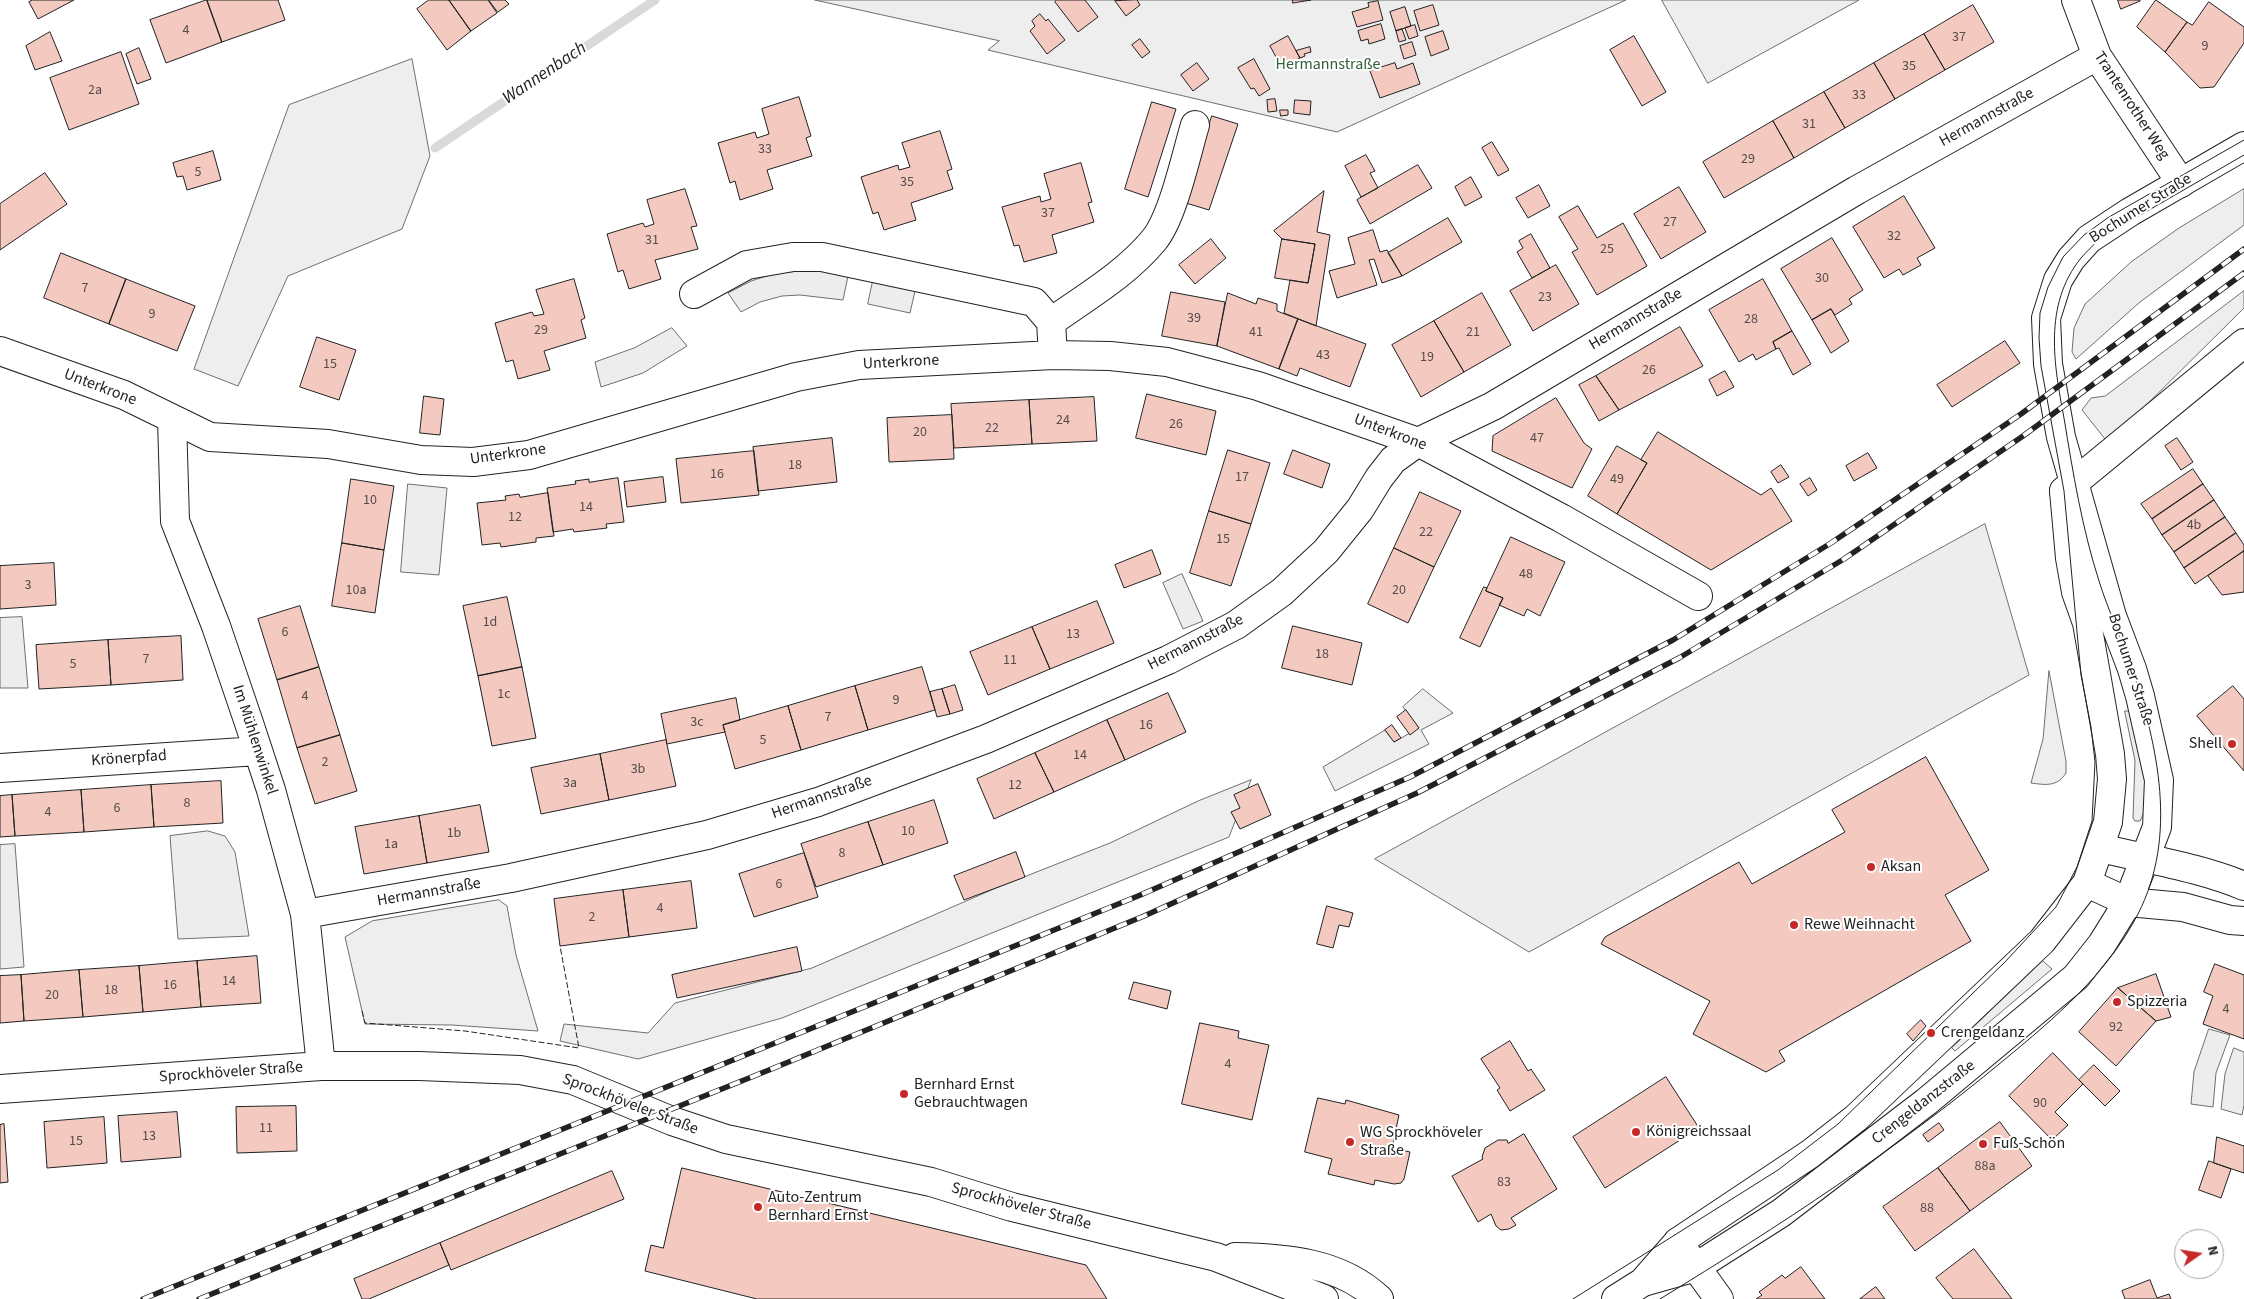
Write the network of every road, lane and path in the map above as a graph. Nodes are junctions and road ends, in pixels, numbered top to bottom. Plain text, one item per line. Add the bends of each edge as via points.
1 (2076, 0) edge
2 (2097, 56) junction
3 (1195, 125) dead end
4 (2244, 146) edge
5 (2181, 183) junction
6 (694, 294) dead end
7 (1051, 322) junction
8 (2244, 343) edge
9 (0, 351) edge
10 (1052, 355) junction
11 (172, 419) junction
12 (1418, 442) junction
13 (2070, 487) junction
14 (1698, 596) dead end
15 (258, 751) junction
16 (0, 768) edge
17 (2101, 848) junction
18 (2146, 859) junction
19 (2087, 883) junction
20 (2244, 886) edge
21 (2128, 902) junction
22 (305, 914) junction
23 (2244, 921) edge
24 (321, 1066) junction
25 (0, 1089) edge
26 (1678, 1242) junction
27 (1216, 1257) junction
28 (1696, 1267) junction
29 (1643, 1282) junction
30 (1324, 1299) edge
31 (1379, 1299) edge
32 (1616, 1299) edge
33 (1719, 1299) edge

1 - 2 street, Trantenrother Weg
2 - 5 street, Trantenrother Weg
2 - 12 street, Hermannstraße via 1857,190 1493,406
3 - 7 street via 1171,206 1155,239 1128,267
4 - 5 street, Bochumer Straße
5 - 13 street, Bochumer Straße via 2098,232 2071,259 2058,280 2046,318 2046,341 2061,437 2059,461
6 - 7 street via 747,265 792,257 822,257 1034,302
7 - 10 street
8 - 13 street
9 - 11 street, Unterkrone via 124,395
10 - 11 street, Unterkrone via 859,365 796,377 529,455 472,462 421,460 328,444 210,437
10 - 12 street, Unterkrone via 1110,356 1167,362 1258,386
11 - 15 street, Im Mühlenwinkel via 176,522 216,626
12 - 14 street, Unterkrone
12 - 22 street, Hermannstraße via 1393,460 1326,551 1282,592 1236,625 1168,660 986,739 818,802 707,835 517,877
13 - 17 street, Bochumer Straße via 2070,558 2076,592 2087,624 2110,754 2112,800
13 - 18 street, Bochumer Straße via 2135,678 2156,762 2159,780 2157,827
15 - 16 street, Krönerpfad
15 - 22 street, Im Mühlenwinkel
17 - 18 street
17 - 19 street, Crengeldanzstraße
18 - 20 street via 2199,869
18 - 21 street, Crengeldanzstraße
19 - 21 street
19 - 26 street, Crengeldanzstraße via 2042,942 1856,1118 1810,1154
21 - 23 street via 2183,907
21 - 28 street, Crengeldanzstraße via 2102,944 2076,977 2008,1036 1781,1213
22 - 24 street, Im Mühlenwinkel
24 - 25 street, Sprockhöveler Straße
24 - 27 street, Sprockhöveler Straße via 511,1069 573,1080 672,1121 726,1139 931,1182 1012,1207
26 - 28 street
26 - 29 street, Crengeldanzstraße
27 - 30 street, Sprockhöveler Straße
27 - 31 street, Sprockhöveler Straße via 1275,1258 1313,1264 1350,1278
28 - 29 street, Crengeldanzstraße
28 - 33 street
29 - 32 street, Crengeldanzstraße

